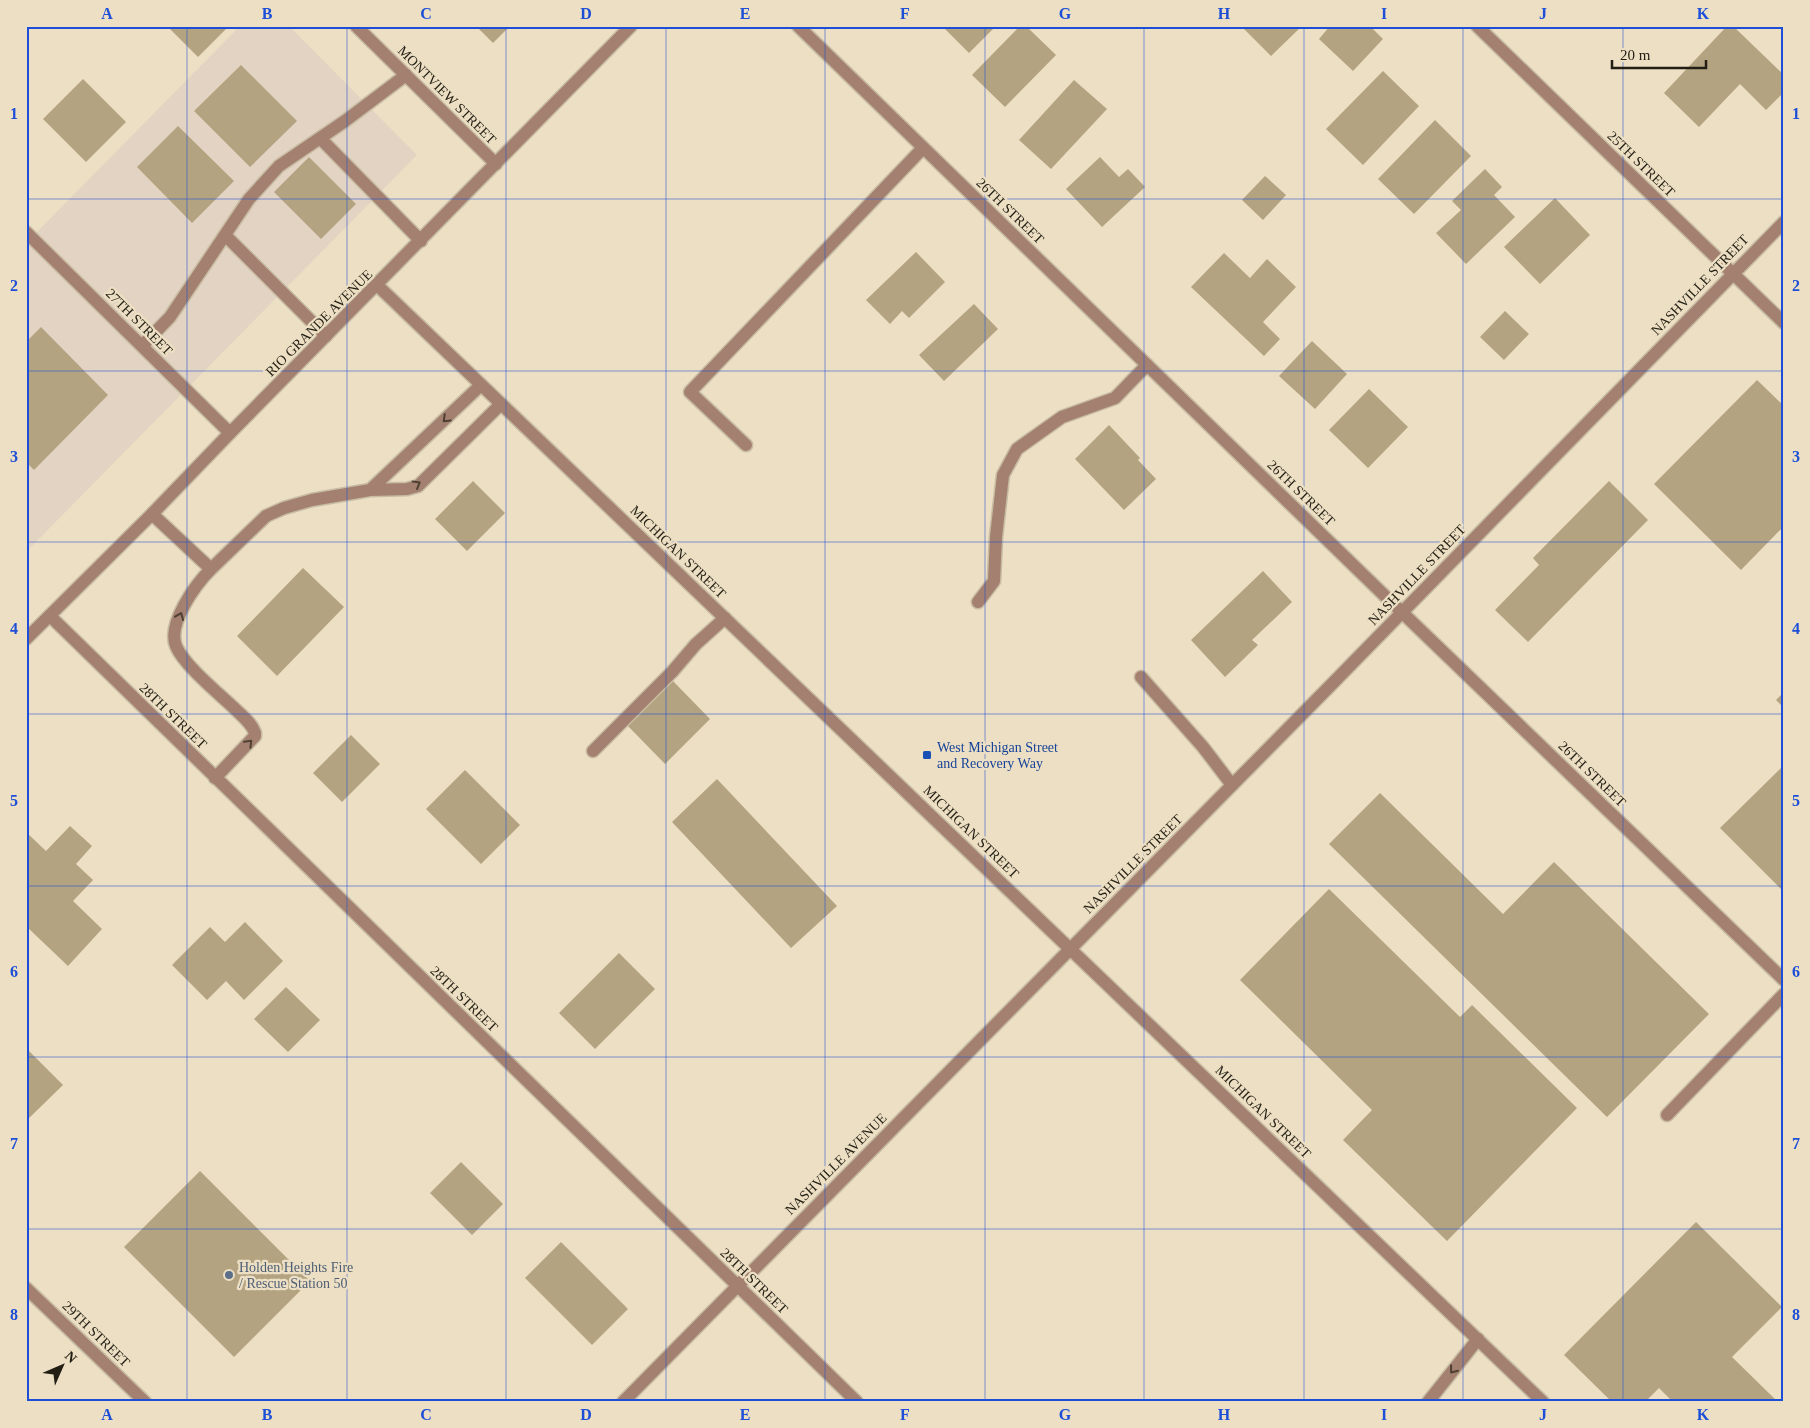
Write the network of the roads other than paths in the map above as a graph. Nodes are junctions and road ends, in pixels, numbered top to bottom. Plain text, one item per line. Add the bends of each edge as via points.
1 (356, 26) edge
2 (631, 26) edge
3 (798, 26) edge
4 (1477, 26) edge
5 (406, 75) junction
6 (320, 138) junction
7 (923, 148) junction
8 (496, 164) junction
9 (1784, 222) edge
10 (26, 232) edge
11 (226, 235) junction
12 (420, 241) junction
13 (1733, 273) junction
14 (377, 285) junction
15 (1784, 323) edge
16 (326, 336) junction
17 (142, 346) junction
18 (1148, 365) junction
19 (481, 385) junction
20 (501, 404) junction
21 (230, 433) junction
22 (746, 445) dead end
23 (370, 490) junction
24 (152, 514) junction
25 (211, 569) junction
26 (978, 602) dead end
27 (1402, 612) junction
28 (50, 616) junction
29 (725, 618) junction
30 (26, 640) edge
31 (1141, 677) dead end
32 (593, 751) dead end
33 (215, 778) junction
34 (1232, 785) junction
35 (1071, 948) junction
36 (1784, 980) edge
37 (1784, 994) edge
38 (1668, 1116) dead end
39 (737, 1286) junction
40 (26, 1288) edge
41 (1478, 1339) junction
42 (145, 1402) edge
43 (623, 1402) edge
44 (857, 1402) edge
45 (1428, 1402) edge
46 (1543, 1402) edge

1 - 5 street, MONTVIEW STREET
2 - 8 street, RIO GRANDE AVENUE
3 - 7 street, 26TH STREET
4 - 13 street, 25TH STREET
5 - 6 street
5 - 8 street, MONTVIEW STREET
6 - 11 street via 279,166 249,199
6 - 12 street
7 - 18 street, 26TH STREET
7 - 22 street via 690,392
8 - 12 street, RIO GRANDE AVENUE
9 - 13 street, NASHVILLE STREET
10 - 17 street, 27TH STREET
11 - 16 street
11 - 17 street via 170,317
12 - 14 street, RIO GRANDE AVENUE
13 - 15 street, 25TH STREET
13 - 27 street, NASHVILLE STREET
14 - 16 street, RIO GRANDE AVENUE
14 - 19 street, MICHIGAN STREET
16 - 21 street, RIO GRANDE AVENUE
17 - 21 street, 27TH STREET
18 - 26 street via 1115,398 1062,417 1017,448 1003,475 994,581
18 - 27 street, 26TH STREET
19 - 20 street, MICHIGAN STREET
19 -> 23 street
23 -> 20 street via 418,486
20 - 29 street, MICHIGAN STREET
21 - 24 street, RIO GRANDE AVENUE
23 - 25 street via 312,500 266,516
24 - 25 street
24 - 28 street, RIO GRANDE AVENUE
33 -> 25 street via 255,733 175,645 180,614 201,579
27 - 34 street, NASHVILLE STREET
27 - 36 street, 26TH STREET
28 - 30 street, RIO GRANDE AVENUE
28 - 33 street, 28TH STREET
29 - 32 street
29 - 35 street, MICHIGAN STREET
31 - 34 street
33 - 39 street, 28TH STREET
34 - 35 street, NASHVILLE STREET
35 - 39 street, NASHVILLE AVENUE
35 - 41 street, MICHIGAN STREET
37 - 38 street
39 - 43 street, NASHVILLE AVENUE
39 - 44 street, 28TH STREET
40 - 42 street, 29TH STREET
41 -> 45 street
41 - 46 street, MICHIGAN STREET

